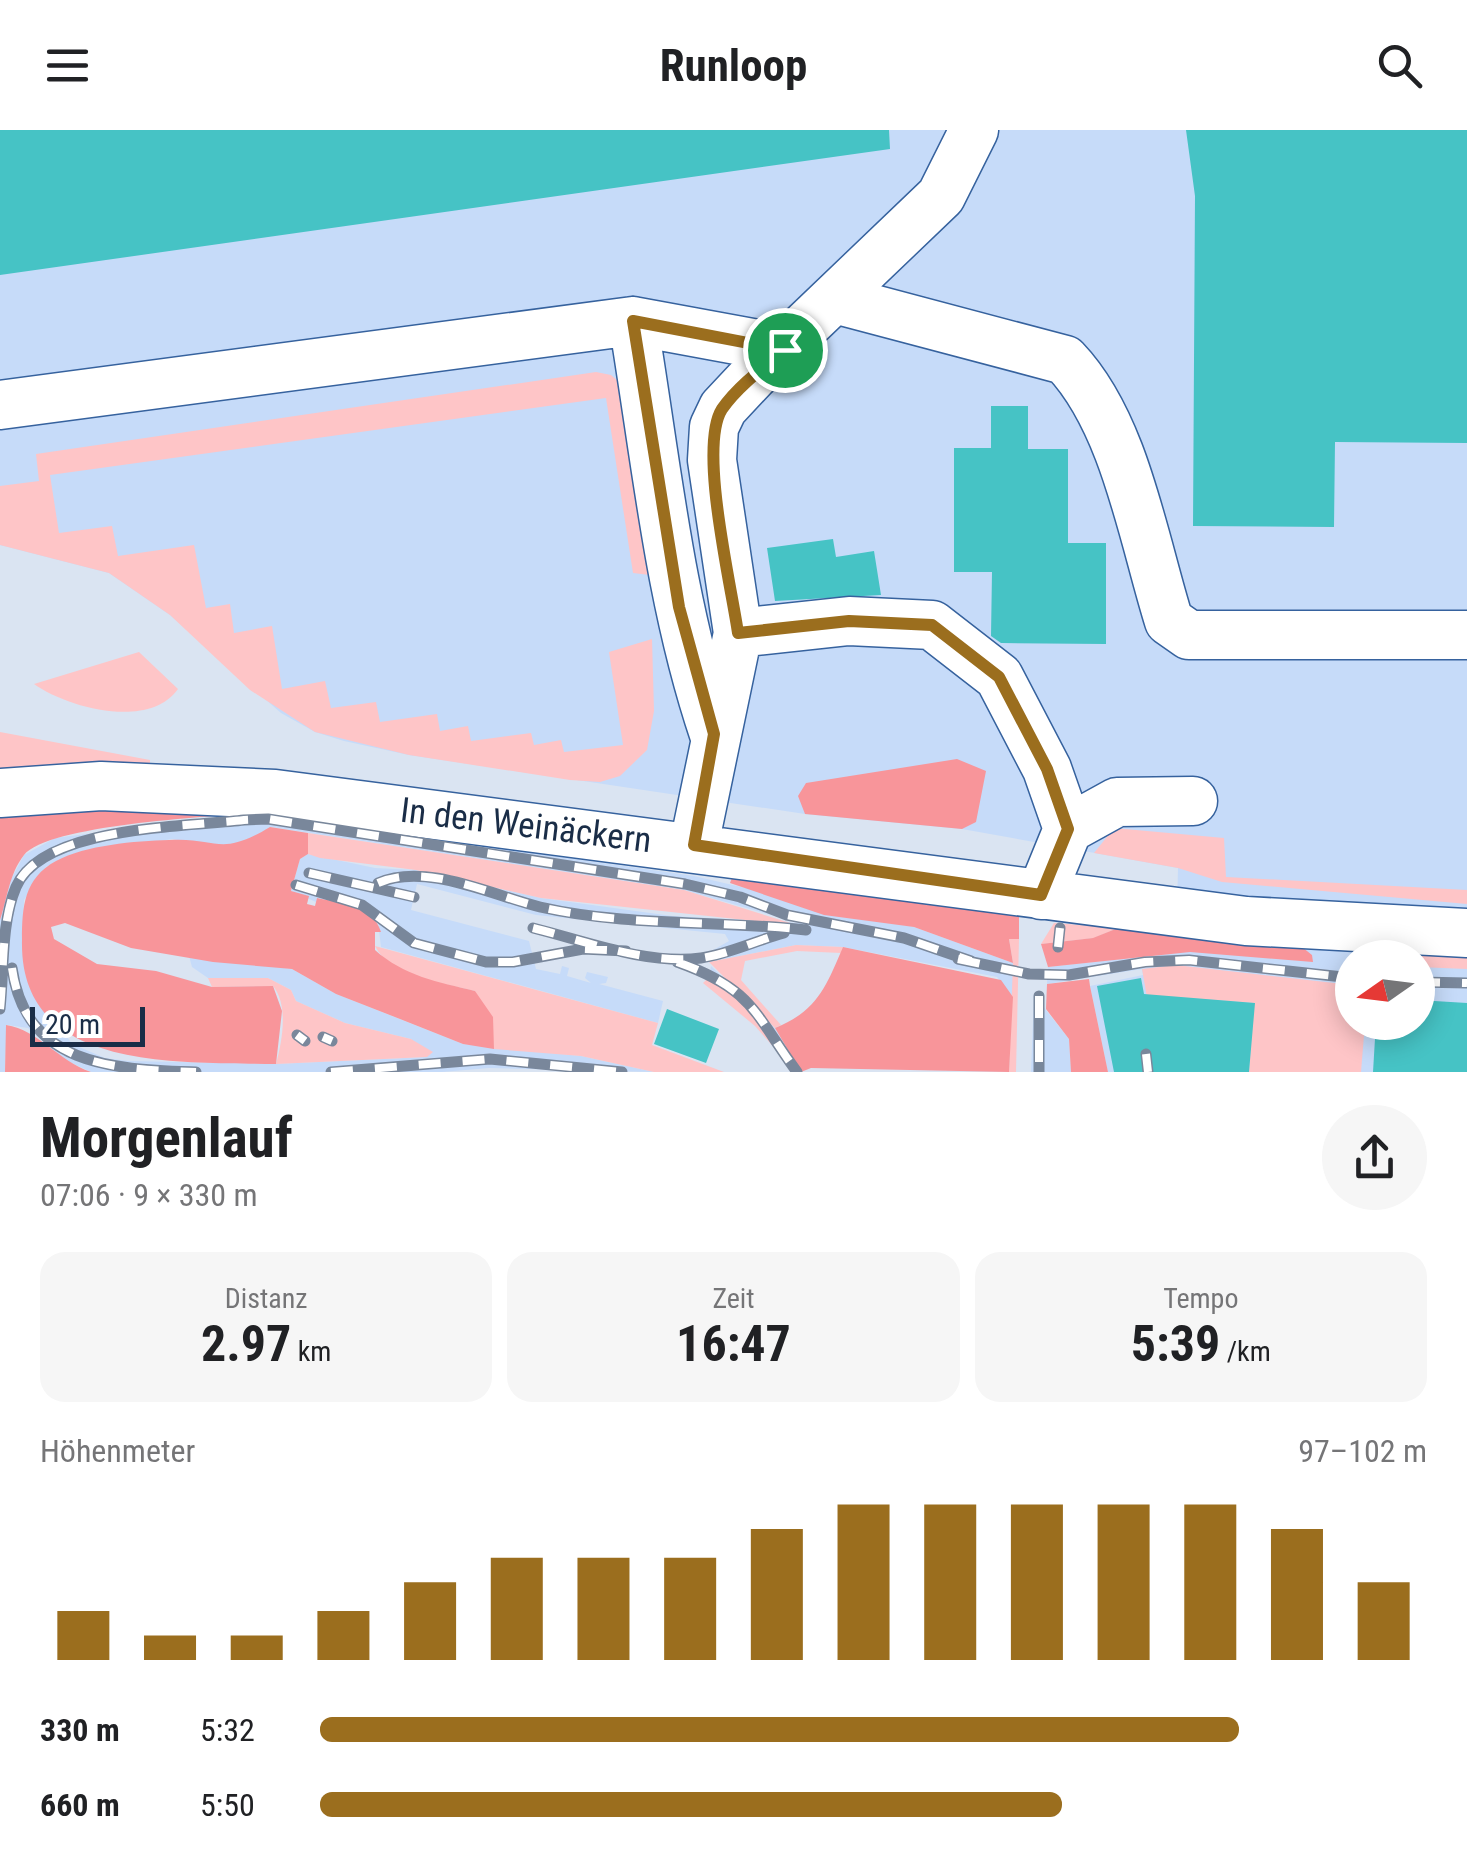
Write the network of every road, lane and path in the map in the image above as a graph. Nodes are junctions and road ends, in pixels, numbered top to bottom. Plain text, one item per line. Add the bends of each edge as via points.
1 (974, 130) edge
2 (835, 298) junction
3 (633, 321) junction
4 (785, 350) junction
5 (0, 405) edge
6 (738, 633) junction
7 (1467, 635) edge
8 (714, 734) junction
9 (330, 768) dead end
10 (0, 793) edge
11 (1193, 801) dead end
12 (1068, 829) junction
13 (695, 840) junction
14 (1041, 895) junction
15 (1467, 933) edge

1 - 2 street via 940,196
2 - 4 street
2 - 7 street via 1065,360 1108,423 1169,621 1189,636
3 - 4 street
3 - 5 street
3 - 8 street via 679,607
4 - 6 street via 723,408 714,427 712,460
6 - 8 street
6 - 12 street via 849,621 932,625 999,677 1047,769
8 - 13 street
9 - 13 street via 547,800
10 - 13 street, In den Weinäckern via 196,787
11 - 12 street via 1117,802
12 - 14 street
13 - 14 street, In den Weinäckern
14 - 15 street, In den Weinäckern via 1246,921

